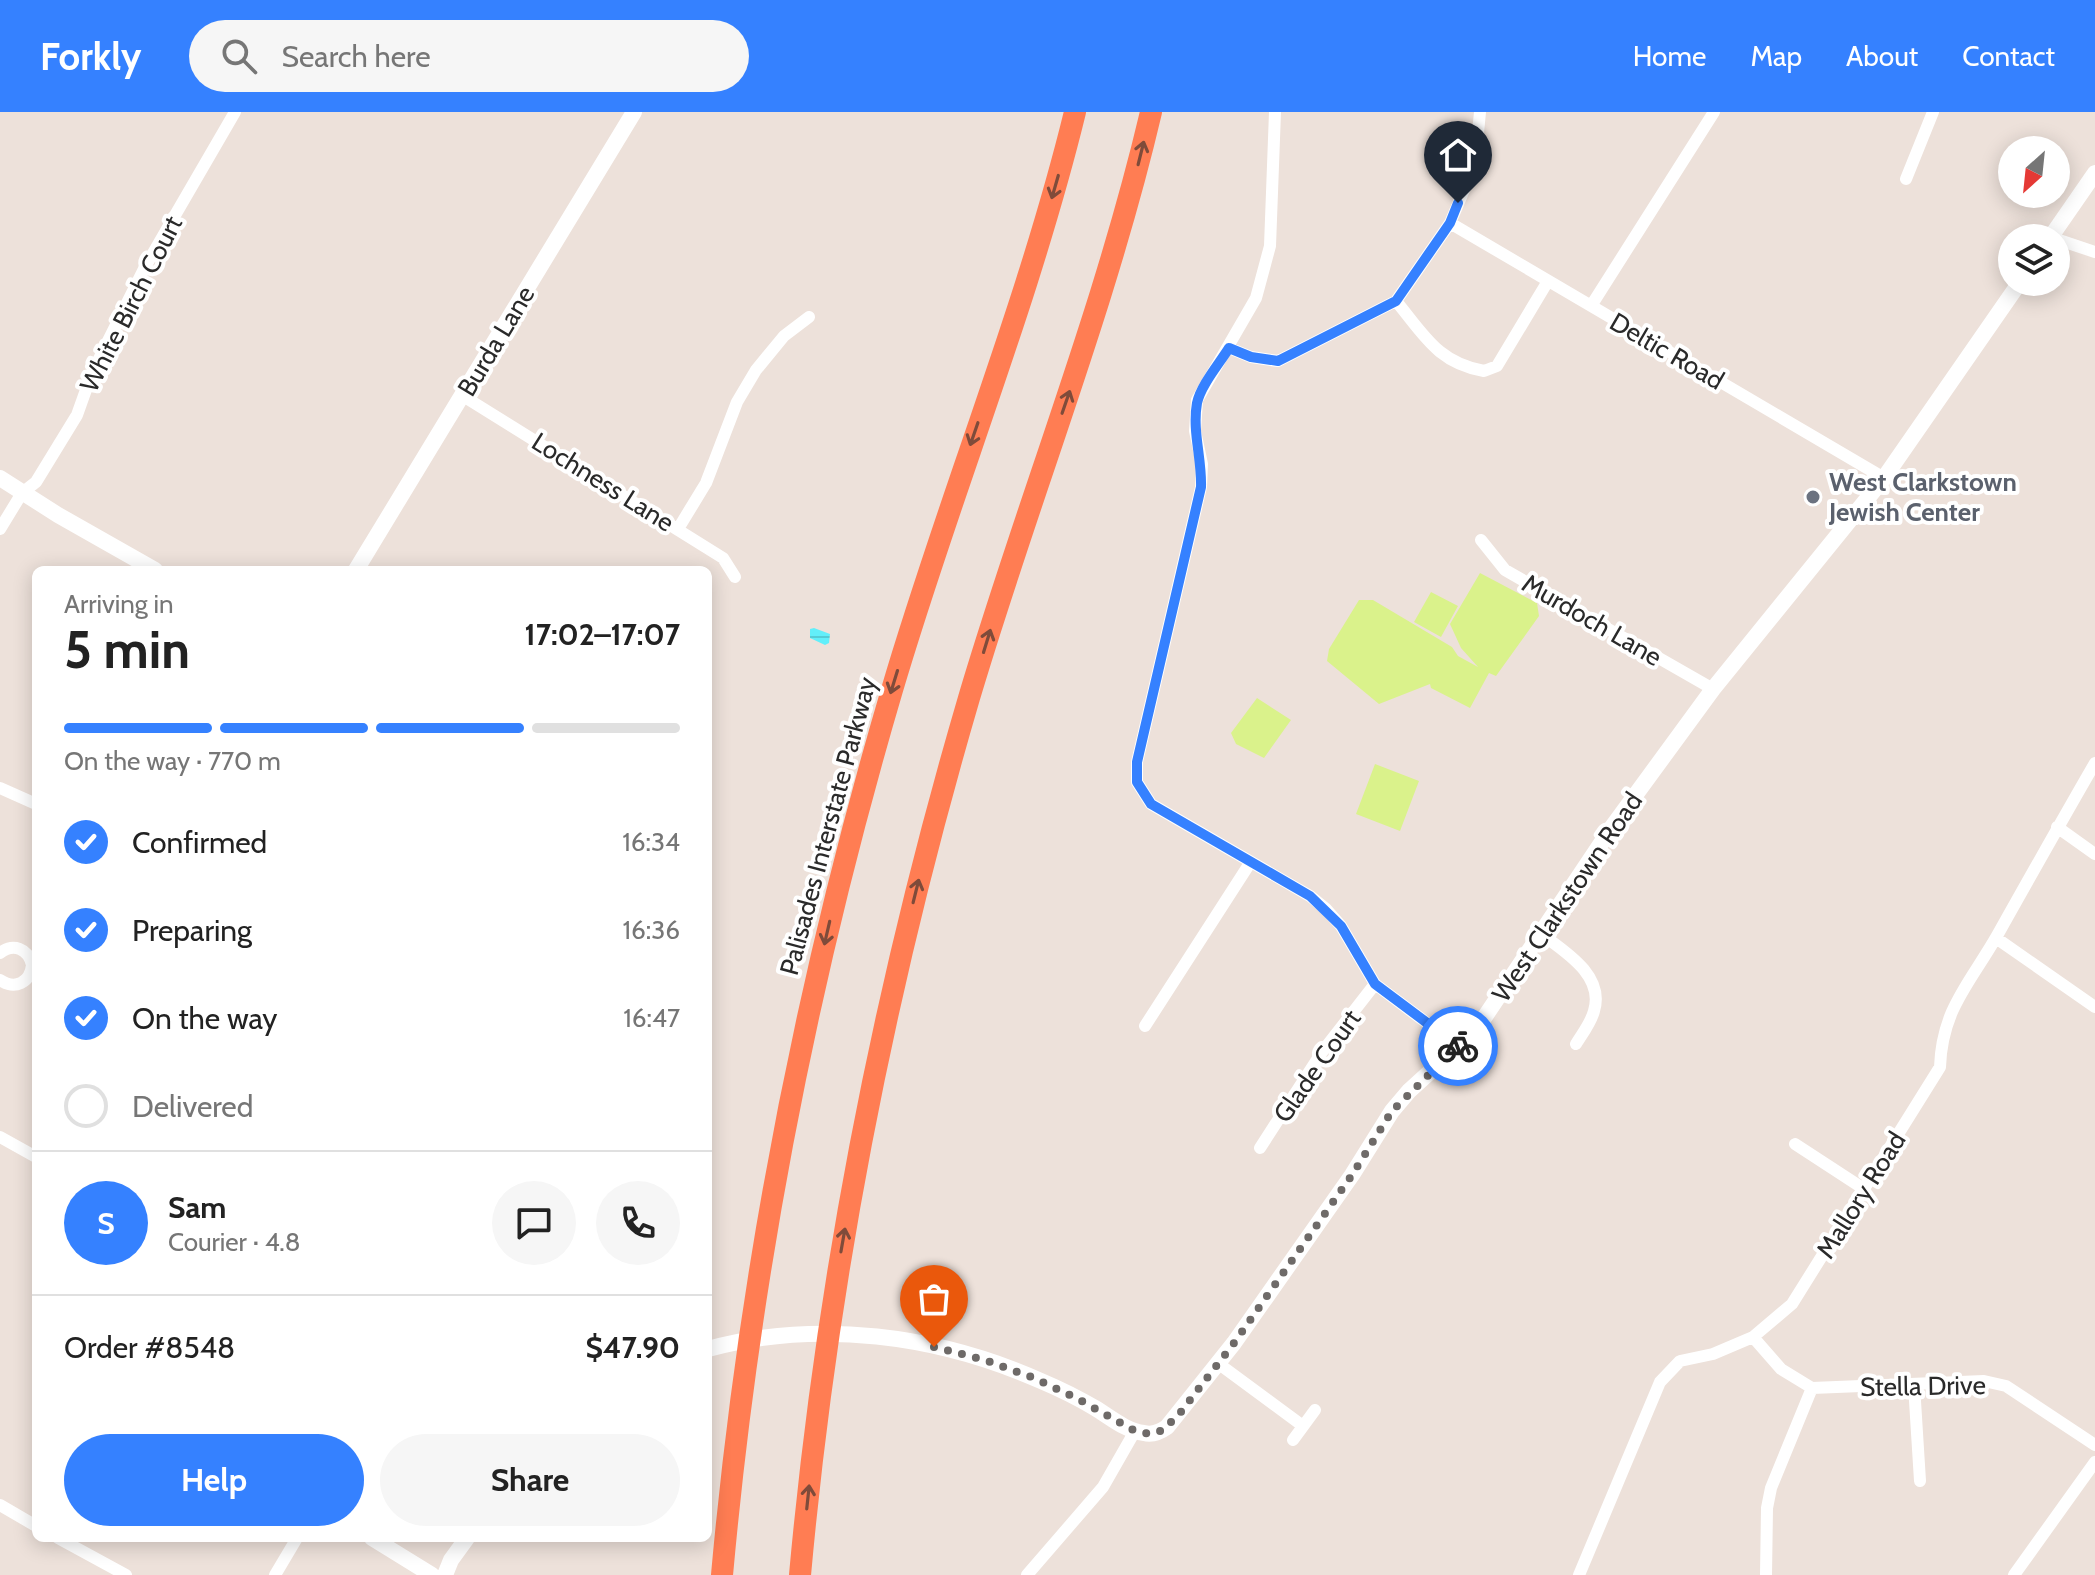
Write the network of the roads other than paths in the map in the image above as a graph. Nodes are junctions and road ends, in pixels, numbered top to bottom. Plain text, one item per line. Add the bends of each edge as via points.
1 (235, 112) edge
2 (634, 112) edge
3 (1075, 112) edge
4 (1151, 112) edge
5 (1275, 112) edge
6 (1480, 112) edge
7 (1714, 112) edge
8 (1933, 112) edge
9 (2095, 173) edge
10 (1906, 179) dead end
11 (1450, 223) junction
12 (2062, 224) edge
13 (2070, 244) edge
14 (2095, 252) edge
15 (1548, 281) junction
16 (2010, 296) edge
17 (1396, 301) junction
18 (1591, 306) junction
19 (809, 317) dead end
20 (1229, 348) junction
21 (463, 396) junction
22 (0, 478) edge
23 (1884, 478) junction
24 (22, 493) junction
25 (0, 529) edge
26 (678, 529) junction
27 (1481, 540) dead end
28 (148, 566) edge
29 (358, 566) edge
30 (735, 577) dead end
31 (1713, 689) junction
32 (2095, 763) edge
33 (0, 788) edge
34 (32, 802) edge
35 (2057, 827) junction
36 (2095, 854) edge
37 (1250, 863) junction
38 (1540, 933) junction
39 (1996, 938) junction
40 (0, 953) edge
41 (0, 980) edge
42 (1375, 984) junction
43 (2095, 1007) edge
44 (1145, 1026) dead end
45 (1576, 1044) dead end
46 (1459, 1047) junction
47 (0, 1137) edge
48 (1795, 1144) dead end
49 (1260, 1148) dead end
50 (32, 1155) edge
51 (1864, 1189) junction
52 (1753, 1337) junction
53 (712, 1348) edge
54 (1219, 1364) junction
55 (1914, 1385) junction
56 (1812, 1388) junction
57 (1315, 1410) dead end
58 (1303, 1426) junction
59 (1135, 1431) junction
60 (1293, 1440) dead end
61 (2095, 1445) edge
62 (2095, 1462) edge
63 (1920, 1481) dead end
64 (0, 1505) edge
65 (32, 1524) edge
66 (65, 1542) edge
67 (295, 1542) edge
68 (378, 1542) edge
69 (464, 1542) edge
70 (126, 1575) edge
71 (275, 1575) edge
72 (432, 1575) edge
73 (445, 1575) edge
74 (722, 1575) edge
75 (800, 1575) edge
76 (1027, 1575) edge
77 (1579, 1575) edge
78 (1766, 1575) edge
79 (2014, 1575) edge

1 - 24 street, White Birch Court via 145,267 77,415 36,482
2 - 21 street, Burda Lane
3 -> 74 highway, Palisades Interstate Parkway via 1041,235 902,656 830,923 765,1243
75 -> 4 highway via 839,1269 908,924 971,693 1104,286
5 - 20 street via 1270,246 1256,298
6 - 11 street via 1475,164
7 - 18 street
8 - 10 street
9 - 12 street
11 - 15 street, Deltic Road
11 - 17 street
13 - 14 street
15 - 17 street via 1497,366 1484,371 1433,349
15 - 18 street, Deltic Road
16 - 23 street, West Clarkstown Road
17 - 20 street via 1278,361
18 - 23 street, Deltic Road
19 - 26 street via 784,336 756,370 737,402 706,483
20 - 37 street via 1197,400 1201,487 1137,762 1137,782 1151,804
21 - 26 street, Lochness Lane
21 - 29 street, Burda Lane
22 - 24 street
23 - 31 street, West Clarkstown Road
24 - 25 street, White Birch Court
24 - 28 street
26 - 30 street, Lochness Lane via 723,558
27 - 31 street, Murdoch Lane via 1505,570
31 - 38 street, West Clarkstown Road
32 - 35 street, Mallory Road
33 - 34 street
35 - 36 street
35 - 39 street, Mallory Road
37 - 42 street via 1326,909
37 - 44 street
38 - 45 street via 1590,978 1595,1008
38 - 46 street, West Clarkstown Road via 1476,1030
39 - 43 street
39 - 51 street, Mallory Road via 1951,1010 1940,1067
40 - 41 street via 20,949 32,965 20,984
42 - 46 street
42 - 49 street, Glade Court via 1322,1052
46 - 54 street, West Clarkstown Road via 1392,1111
47 - 50 street
48 - 51 street
51 - 52 street, Mallory Road via 1792,1304
52 - 56 street via 1781,1369
52 - 77 street, Mallory Road via 1680,1361 1660,1382
53 - 59 street via 787,1334 920,1344 998,1364 1069,1394
54 - 58 street
54 - 59 street, West Clarkstown Road via 1167,1427 1150,1434
55 - 56 street, Stella Drive
55 - 61 street, Stella Drive via 1984,1381 2006,1386
55 - 63 street
56 - 78 street via 1771,1488
57 - 58 street
58 - 60 street
59 - 76 street via 1094,1500
62 - 79 street
64 - 65 street
66 - 70 street
67 - 71 street
68 - 72 street
69 - 73 street

